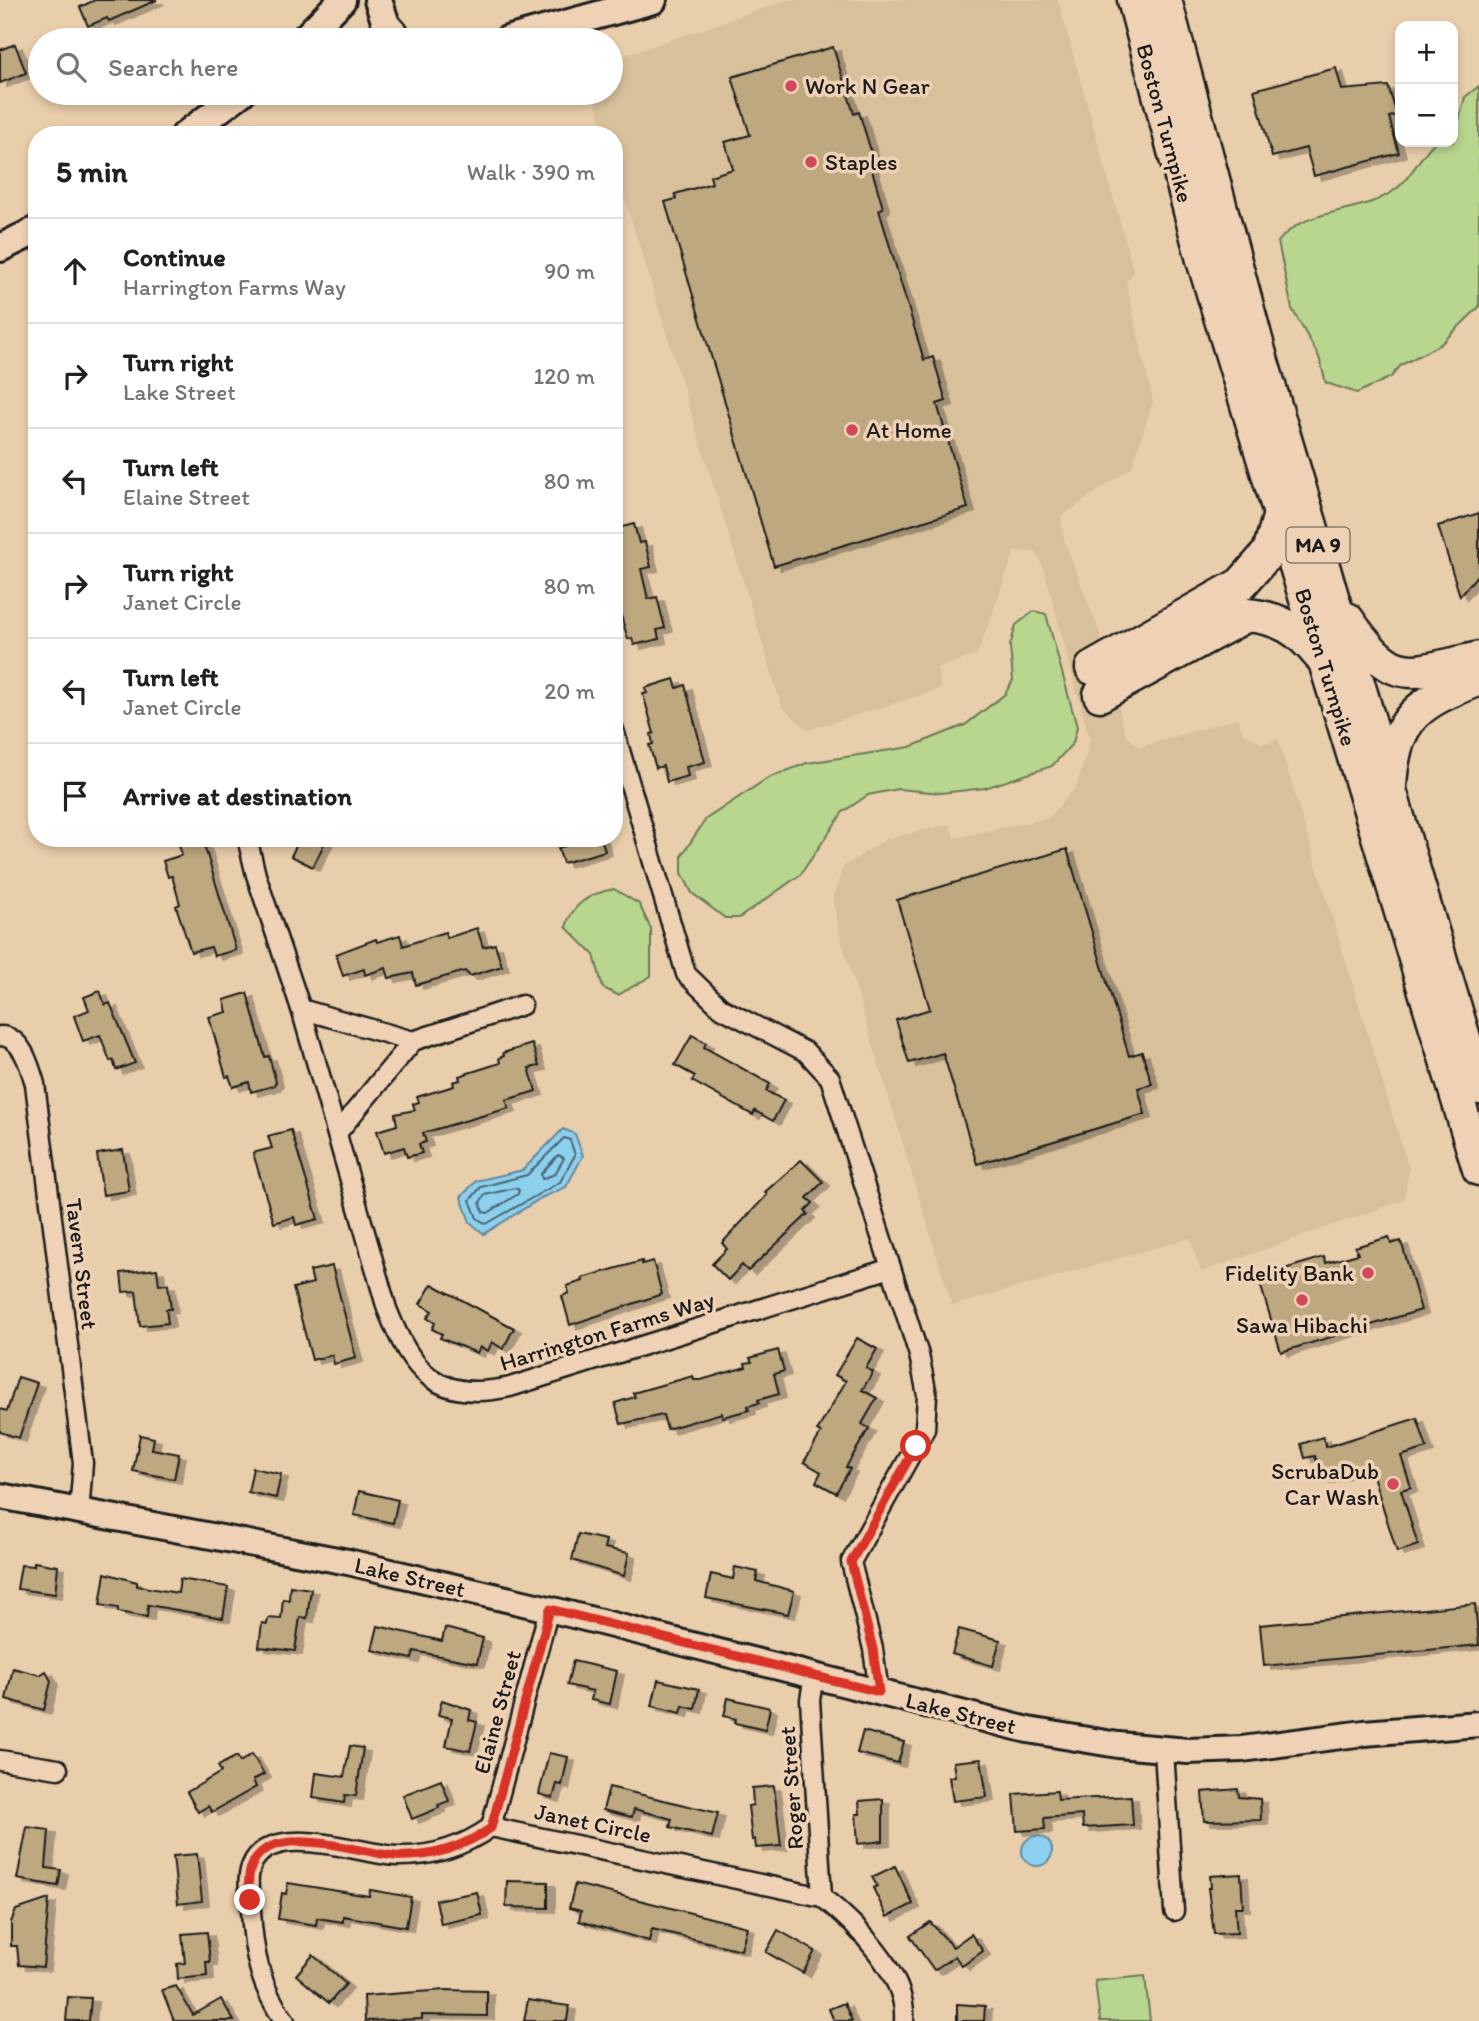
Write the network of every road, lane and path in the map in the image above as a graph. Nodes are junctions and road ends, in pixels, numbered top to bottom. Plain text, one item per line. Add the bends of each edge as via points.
1 (342, 0) edge
2 (378, 0) edge
3 (653, 0) edge
4 (1134, 0) edge
5 (1168, 4) edge
6 (315, 28) edge
7 (390, 28) edge
8 (551, 28) edge
9 (225, 105) edge
10 (197, 126) edge
11 (28, 234) edge
12 (0, 248) edge
13 (1280, 514) junction
14 (1335, 603) junction
15 (1479, 658) edge
16 (1324, 660) junction
17 (1479, 679) edge
18 (623, 760) edge
19 (1389, 793) junction
20 (249, 847) edge
21 (522, 1006) dead end
22 (301, 1009) junction
23 (0, 1036) edge
24 (413, 1041) junction
25 (1479, 1088) edge
26 (337, 1133) junction
27 (1479, 1170) edge
28 (891, 1268) junction
29 (0, 1496) edge
30 (79, 1513) junction
31 (550, 1609) junction
32 (814, 1675) junction
33 (879, 1692) junction
34 (1479, 1724) edge
35 (1164, 1750) junction
36 (0, 1760) edge
37 (58, 1769) dead end
38 (491, 1828) junction
39 (822, 1898) junction
40 (1174, 1911) dead end
41 (285, 2021) edge
42 (904, 2021) edge

1 - 6 main road
2 - 7 main road
3 - 8 main road
4 - 13 highway, Boston Turnpike / MA 9 via 1195,234
5 - 14 highway, Boston Turnpike / MA 9 via 1262,362
9 - 10 main road
11 - 12 main road
13 - 16 highway, Boston Turnpike / MA 9
13 - 16 highway via 1269,552 1241,584 1096,682 1247,615 1287,624
14 - 15 highway via 1369,651 1395,669 1411,672
14 - 19 highway, Boston Turnpike / MA 9
16 - 27 highway, Boston Turnpike / MA 9
17 - 19 highway via 1443,693 1403,726 1392,761
18 - 28 street via 686,974 721,1008 806,1052 831,1078
19 - 25 highway, Boston Turnpike / MA 9
20 - 22 street, Harrington Farms Way
21 - 24 street
22 - 24 street
22 - 26 street, Harrington Farms Way
23 - 30 street, Tavern Street via 19,1046 35,1084 83,1463
24 - 26 street
26 - 28 street, Harrington Farms Way via 399,1341 422,1371 455,1389 495,1390 550,1377
28 - 33 street via 919,1355 928,1412 921,1437 851,1562
29 - 30 street, Lake Street
30 - 31 street, Lake Street via 348,1562
31 - 32 street, Lake Street
31 - 38 street, Elaine Street
32 - 33 street, Lake Street
32 - 39 street, Roger Street via 810,1700
33 - 35 street, Lake Street via 1028,1730
34 - 35 street, Lake Street via 1245,1748
35 - 40 street
36 - 37 street
38 - 39 street, Janet Circle
38 - 41 street via 467,1844 427,1854 395,1856 347,1846 291,1842 266,1849 250,1869 252,1931 262,1980
39 - 42 street, Janet Circle via 851,1920 889,1969 897,1984

